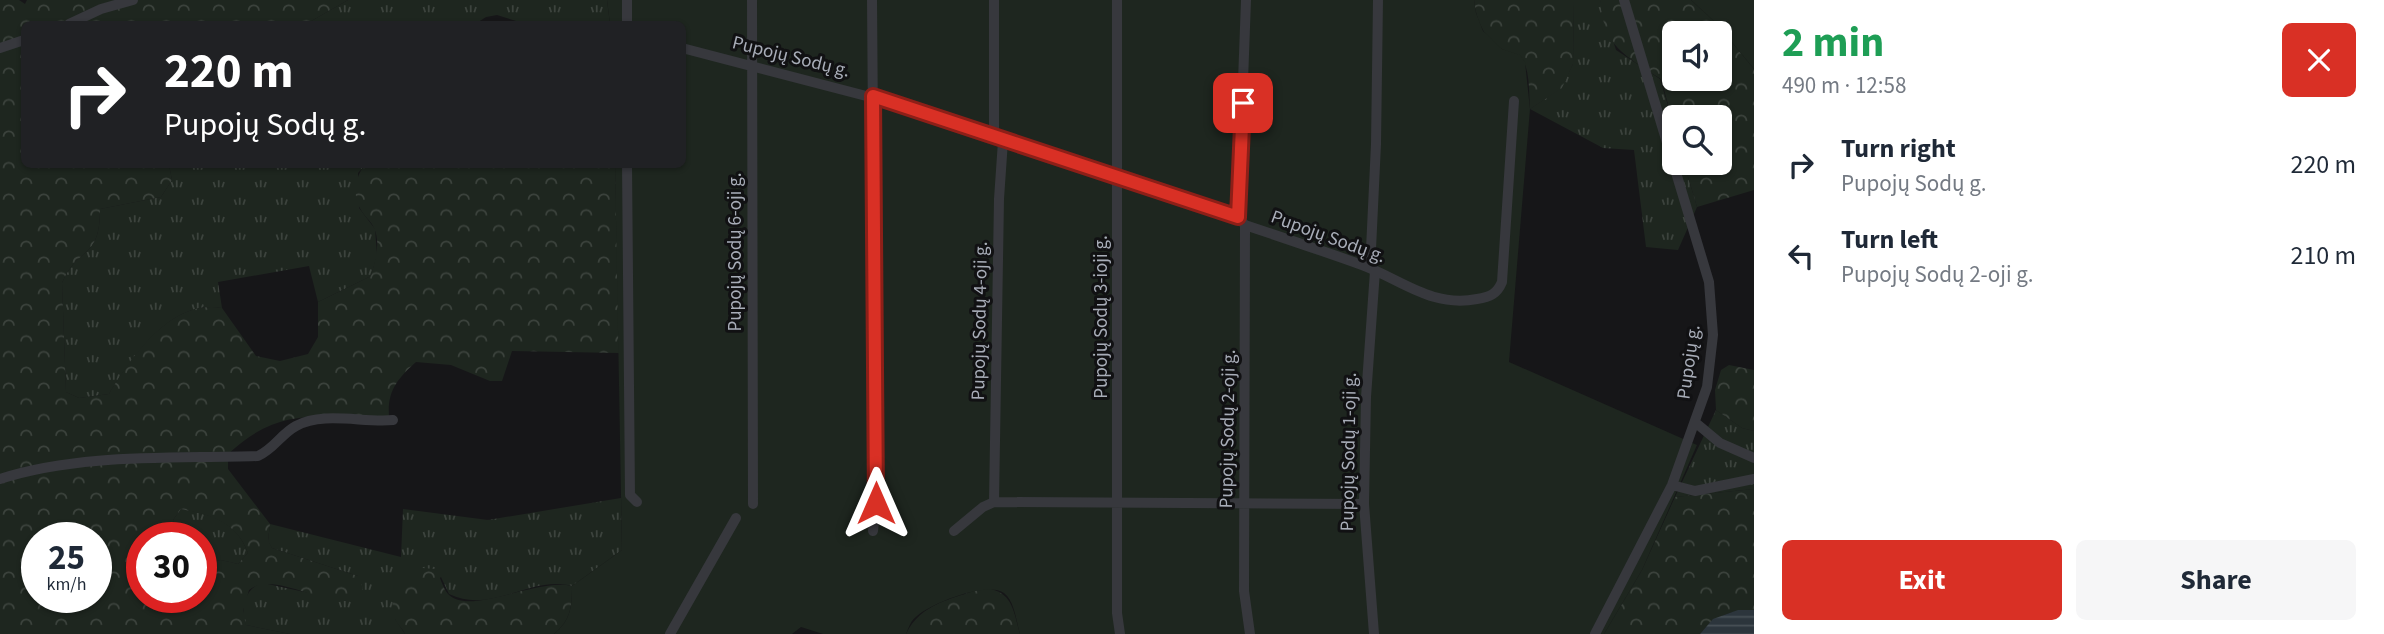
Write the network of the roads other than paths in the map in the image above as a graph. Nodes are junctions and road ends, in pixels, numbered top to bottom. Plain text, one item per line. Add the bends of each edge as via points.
1 (133, 0) edge
2 (628, 0) edge
3 (752, 0) edge
4 (872, 0) edge
5 (994, 0) edge
6 (1116, 0) edge
7 (1246, 0) edge
8 (1378, 0) edge
9 (1624, 0) edge
10 (75, 21) edge
11 (627, 21) edge
12 (21, 41) edge
13 (0, 48) edge
14 (686, 49) edge
15 (753, 64) junction
16 (873, 96) junction
17 (1514, 101) dead end
18 (998, 139) junction
19 (627, 168) edge
20 (1118, 178) junction
21 (1242, 221) junction
22 (1370, 269) junction
23 (393, 420) dead end
24 (1696, 423) junction
25 (1754, 458) edge
26 (0, 479) edge
27 (1754, 479) edge
28 (1672, 485) junction
29 (637, 502) dead end
30 (994, 502) junction
31 (1118, 502) junction
32 (1245, 502) junction
33 (1364, 503) junction
34 (753, 504) dead end
35 (736, 518) dead end
36 (873, 531) dead end
37 (954, 531) dead end
38 (670, 634) edge
39 (1120, 634) edge
40 (1250, 634) edge
41 (1374, 634) edge
42 (1595, 634) edge

1 - 10 street
2 - 11 street
3 - 15 street, Pupojų Sodų 6-oji g.
4 - 16 street
5 - 18 street, Pupojų Sodų 4-oji g.
6 - 20 street, Pupojų Sodų 3-ioji g.
7 - 21 street, Pupojų Sodų 2-oji g.
8 - 22 street, Pupojų Sodų 1-oji g.
9 - 24 street, Pupojų g. via 1709,282 1713,348
12 - 13 street
14 - 15 street, Pupojų Sodų g.
15 - 16 street, Pupojų Sodų g.
15 - 34 street, Pupojų Sodų 6-oji g.
16 - 18 street, Pupojų Sodų g.
16 - 36 street
17 - 22 street, Pupojų Sodų g. via 1505,270 1498,292 1475,300 1444,301
18 - 20 street, Pupojų Sodų g.
18 - 30 street, Pupojų Sodų 4-oji g.
19 - 29 street via 630,495
20 - 21 street, Pupojų Sodų g.
20 - 31 street, Pupojų Sodų 3-ioji g.
21 - 22 street, Pupojų Sodų g.
21 - 32 street, Pupojų Sodų 2-oji g.
22 - 33 street, Pupojų Sodų 1-oji g.
23 - 26 street via 315,420 298,425 269,452 258,456 102,461
24 - 25 street via 1720,443
24 - 28 street, Pupojų g.
27 - 28 street via 1695,491
28 - 42 street, Pupojų g.
30 - 31 street
30 - 37 street
31 - 32 street
31 - 39 street, Pupojų Sodų 3-ioji g.
32 - 33 street
32 - 40 street, Pupojų Sodų 2-oji g. via 1244,592
33 - 41 street, Pupojų Sodų 1-oji g.
35 - 38 street

